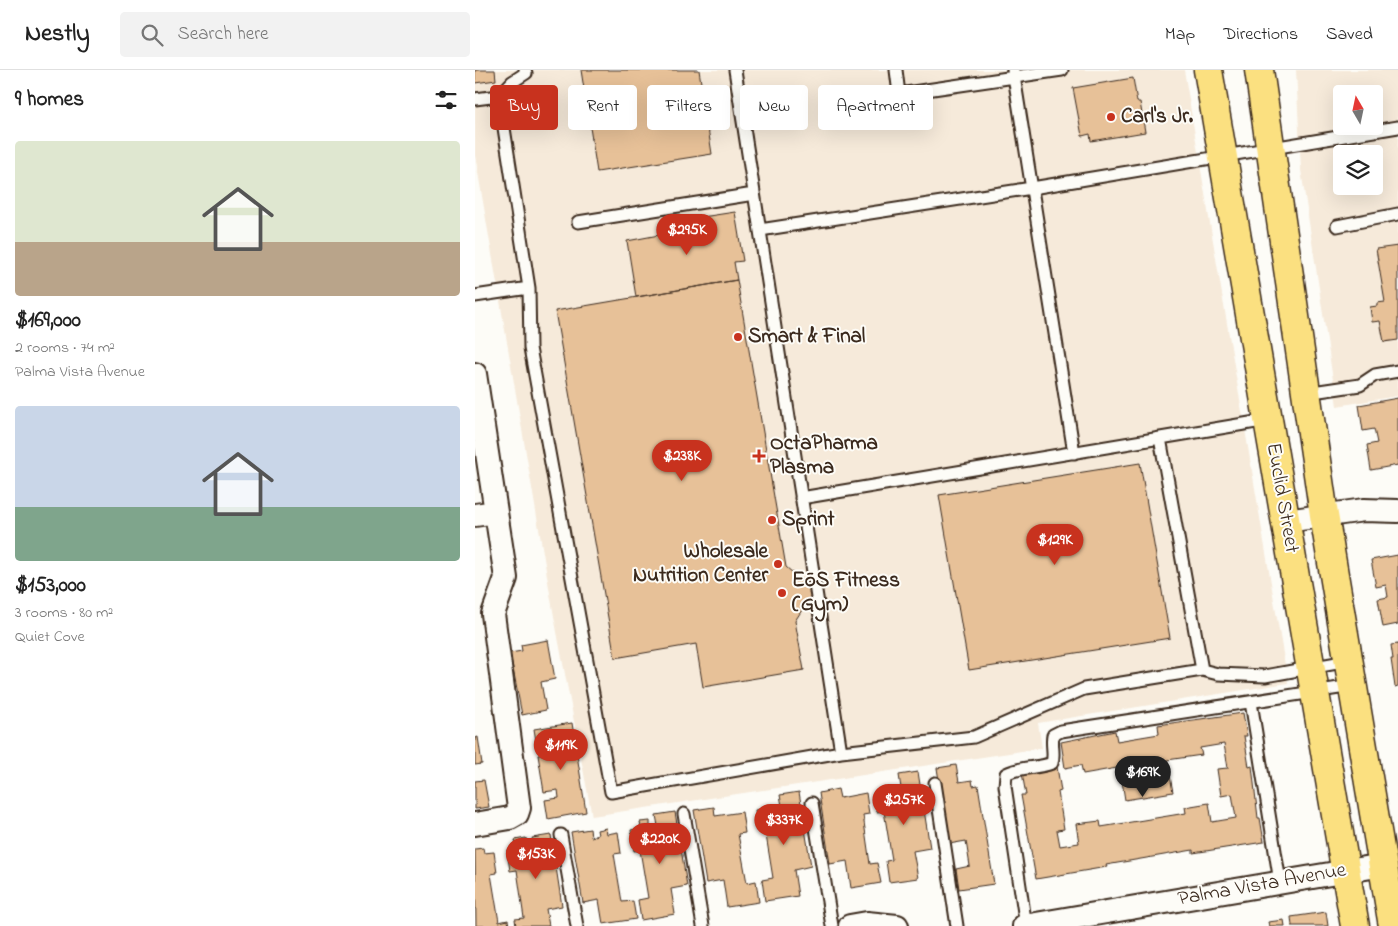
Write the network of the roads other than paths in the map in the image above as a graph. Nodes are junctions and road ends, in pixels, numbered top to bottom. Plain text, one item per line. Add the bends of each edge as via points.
1 (735, 70) edge
2 (896, 70) edge
3 (1062, 70) edge
4 (1208, 70) edge
5 (1259, 70) edge
6 (527, 71) edge
7 (1013, 74) edge
8 (509, 85) edge
9 (490, 97) edge
10 (475, 99) edge
11 (1398, 127) edge
12 (504, 130) edge
13 (1271, 148) junction
14 (1223, 156) junction
15 (1032, 188) junction
16 (754, 194) junction
17 (1398, 214) edge
18 (578, 222) dead end
19 (1337, 226) dead end
20 (760, 230) junction
21 (529, 288) junction
22 (475, 296) edge
23 (1398, 372) edge
24 (475, 374) edge
25 (1305, 393) junction
26 (1268, 420) junction
27 (1160, 438) junction
28 (1074, 453) junction
29 (801, 498) junction
30 (1398, 511) edge
31 (485, 513) edge
32 (1324, 515) junction
33 (1286, 521) junction
34 (1202, 670) junction
35 (1350, 674) junction
36 (1313, 680) junction
37 (1251, 702) junction
38 (841, 752) junction
39 (935, 783) dead end
40 (812, 803) dead end
41 (684, 814) dead end
42 (475, 824) edge
43 (561, 835) dead end
44 (1383, 865) junction
45 (1346, 871) junction
46 (1280, 882) junction
47 (577, 926) edge
48 (703, 926) edge
49 (832, 926) edge
50 (850, 926) edge
51 (897, 926) edge
52 (957, 926) edge
53 (1025, 926) edge
54 (1355, 926) edge
55 (1393, 926) edge

1 - 16 lane
2 - 7 lane via 899,94
3 - 7 lane
4 - 14 main road, Euclid Street
5 - 13 main road, Euclid Street
6 - 8 lane
7 - 15 lane
9 - 10 lane
11 - 13 lane
12 - 21 lane
13 - 14 lane
13 - 25 main road, Euclid Street
14 - 15 lane
14 - 26 main road, Euclid Street
15 - 20 lane
15 - 28 lane
16 - 18 lane
16 - 20 lane
17 - 19 lane
20 - 29 lane
21 - 22 lane
21 - 38 lane via 530,348 611,792
23 - 25 lane via 1375,375 1360,385
24 - 31 street
25 - 32 main road, Euclid Street
26 - 27 lane
26 - 33 main road, Euclid Street
27 - 28 lane
27 - 34 lane
28 - 29 lane
29 - 38 lane
30 - 32 street via 1365,510
31 - 42 street via 506,578 493,614 519,808 517,814 510,818
32 - 33 street
32 - 35 main road, Euclid Street
33 - 36 main road, Euclid Street
34 - 36 lane via 1218,674
34 - 38 lane via 1084,689 974,737
35 - 36 lane
35 - 36 lane
35 - 44 main road, Euclid Street
36 - 37 lane
36 - 45 main road, Euclid Street
37 - 46 lane
37 - 53 lane via 1061,732 1053,735 1052,763 1006,774
39 - 52 lane
40 - 49 lane
41 - 48 lane
43 - 47 lane
44 - 45 street, Palma Vista Avenue
44 - 55 main road, Euclid Street
45 - 46 street, Palma Vista Avenue
45 - 54 main road, Euclid Street
46 - 53 street, Palma Vista Avenue
50 - 51 street via 867,923

